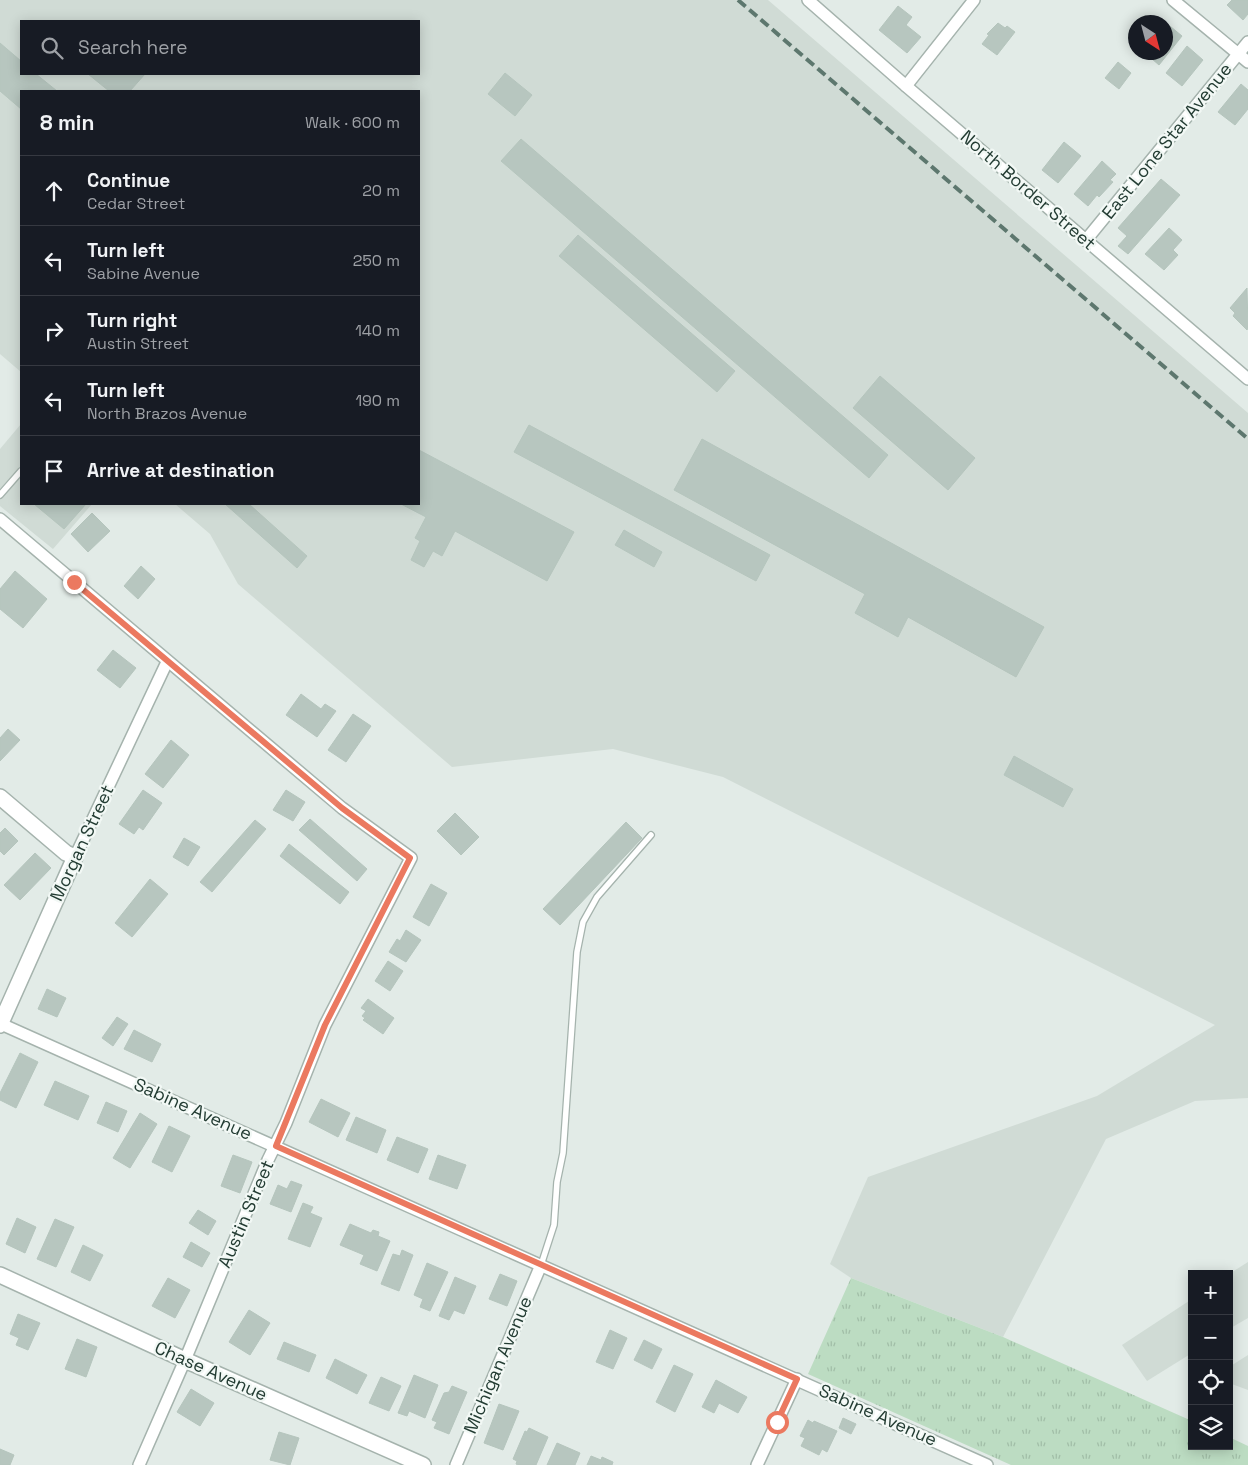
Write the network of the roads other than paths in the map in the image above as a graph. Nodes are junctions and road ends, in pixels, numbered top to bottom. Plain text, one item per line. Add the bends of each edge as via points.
1 (808, 0) edge
2 (974, 0) edge
3 (1173, 0) edge
4 (1248, 42) edge
5 (1238, 54) junction
6 (1248, 62) edge
7 (906, 86) junction
8 (1086, 240) junction
9 (1248, 379) edge
10 (20, 472) edge
11 (0, 495) edge
12 (0, 519) edge
13 (167, 662) junction
14 (0, 797) edge
15 (651, 835) dead end
16 (75, 857) junction
17 (0, 1024) edge
18 (276, 1146) junction
19 (541, 1265) junction
20 (0, 1275) edge
21 (185, 1360) junction
22 (797, 1379) junction
23 (139, 1465) edge
24 (424, 1465) edge
25 (456, 1465) edge
26 (757, 1465) edge
27 (988, 1465) edge

1 - 7 street, North Border Street
2 - 7 street
3 - 5 street
4 - 5 street, East Lone Star Avenue
5 - 6 street
5 - 8 street, East Lone Star Avenue
7 - 8 street, North Border Street
8 - 9 street, North Border Street
10 - 11 lane
12 - 13 street
13 - 16 street, Morgan Street
13 - 18 street, Austin Street via 342,808 410,858 325,1025
14 - 16 street
15 - 19 lane via 597,896 583,922 577,952 563,1153 554,1225
16 - 17 street, Morgan Street
17 - 18 street, Sabine Avenue
18 - 19 street, Sabine Avenue
18 - 21 street, Austin Street
19 - 22 street, Sabine Avenue
19 - 25 street, Michigan Avenue
20 - 21 street, Chase Avenue
21 - 23 street, Austin Street
21 - 24 street, Chase Avenue
22 - 26 street
22 - 27 street, Sabine Avenue

